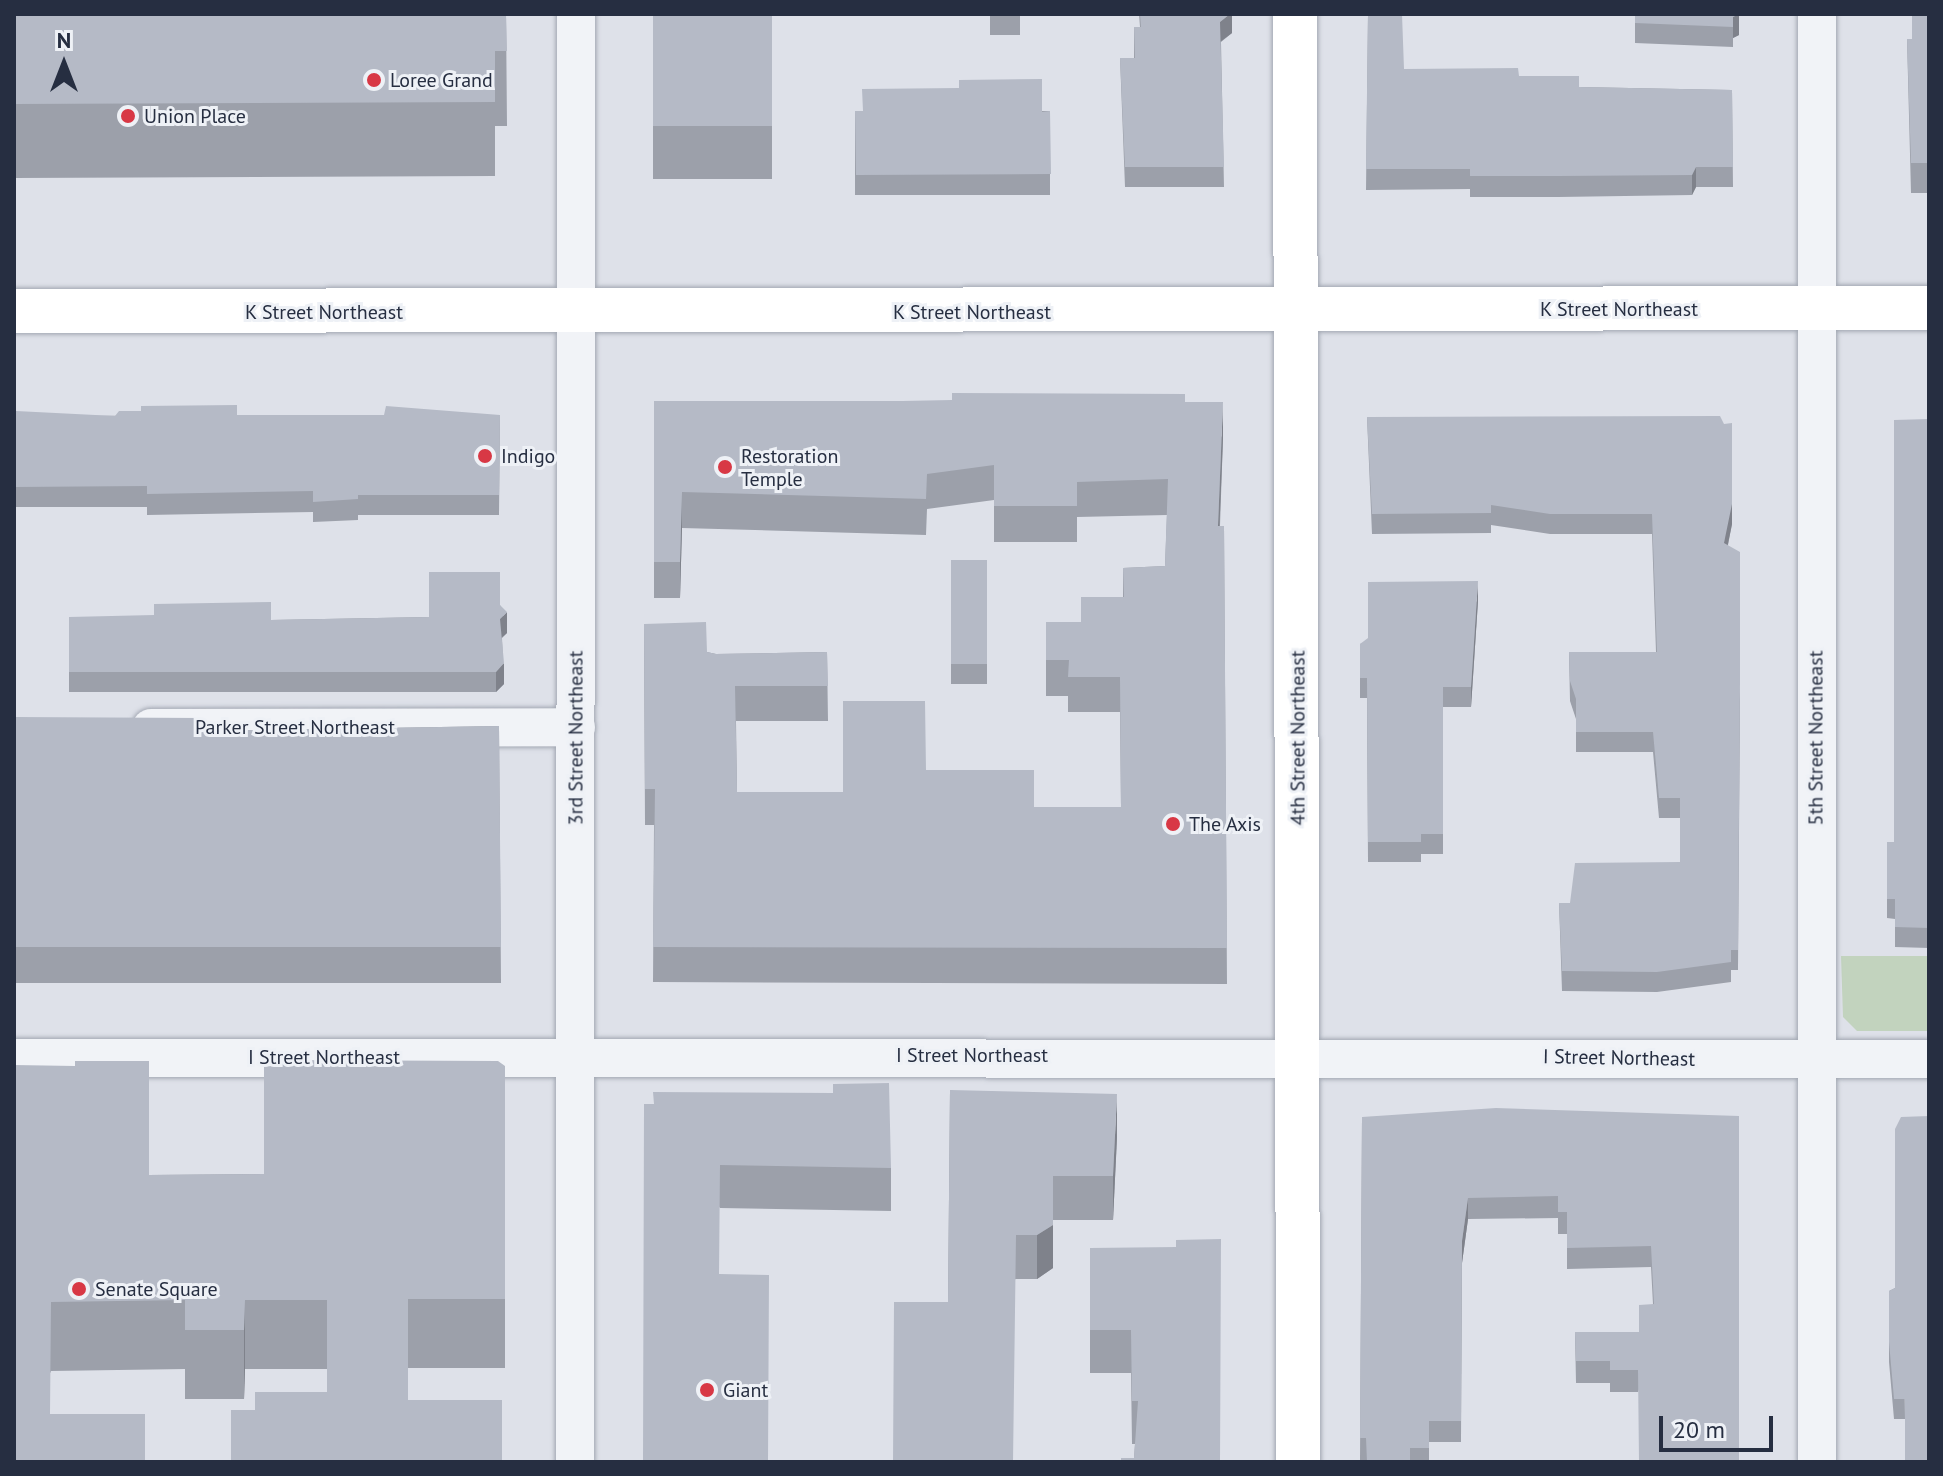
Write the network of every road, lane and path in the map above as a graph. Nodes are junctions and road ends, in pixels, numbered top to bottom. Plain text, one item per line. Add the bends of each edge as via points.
1 (576, 14) edge
2 (1295, 14) edge
3 (1817, 14) edge
4 (1816, 308) junction
5 (1929, 308) edge
6 (14, 311) edge
7 (1296, 311) junction
8 (577, 312) junction
9 (576, 727) junction
10 (108, 728) edge
11 (1298, 1055) junction
12 (577, 1057) junction
13 (14, 1058) edge
14 (1816, 1059) junction
15 (1929, 1059) edge
16 (575, 1462) edge
17 (1298, 1462) edge
18 (1817, 1462) edge

1 - 8 street, 3rd Street Northeast
2 - 7 main road, 4th Street Northeast
3 - 4 street, 5th Street Northeast
4 - 5 main road, K Street Northeast
4 - 7 main road, K Street Northeast
4 - 14 street, 5th Street Northeast
6 - 8 main road, K Street Northeast
7 - 8 main road, K Street Northeast
7 - 11 main road, 4th Street Northeast
8 - 9 street, 3rd Street Northeast
9 - 10 street, Parker Street Northeast
9 - 12 street, 3rd Street Northeast
11 - 12 street, I Street Northeast
11 - 14 street, I Street Northeast
11 - 17 main road, 4th Street Northeast
12 - 13 street, I Street Northeast
12 - 16 street, 3rd Street Northeast
14 - 15 street, I Street Northeast
14 - 18 street, 5th Street Northeast

